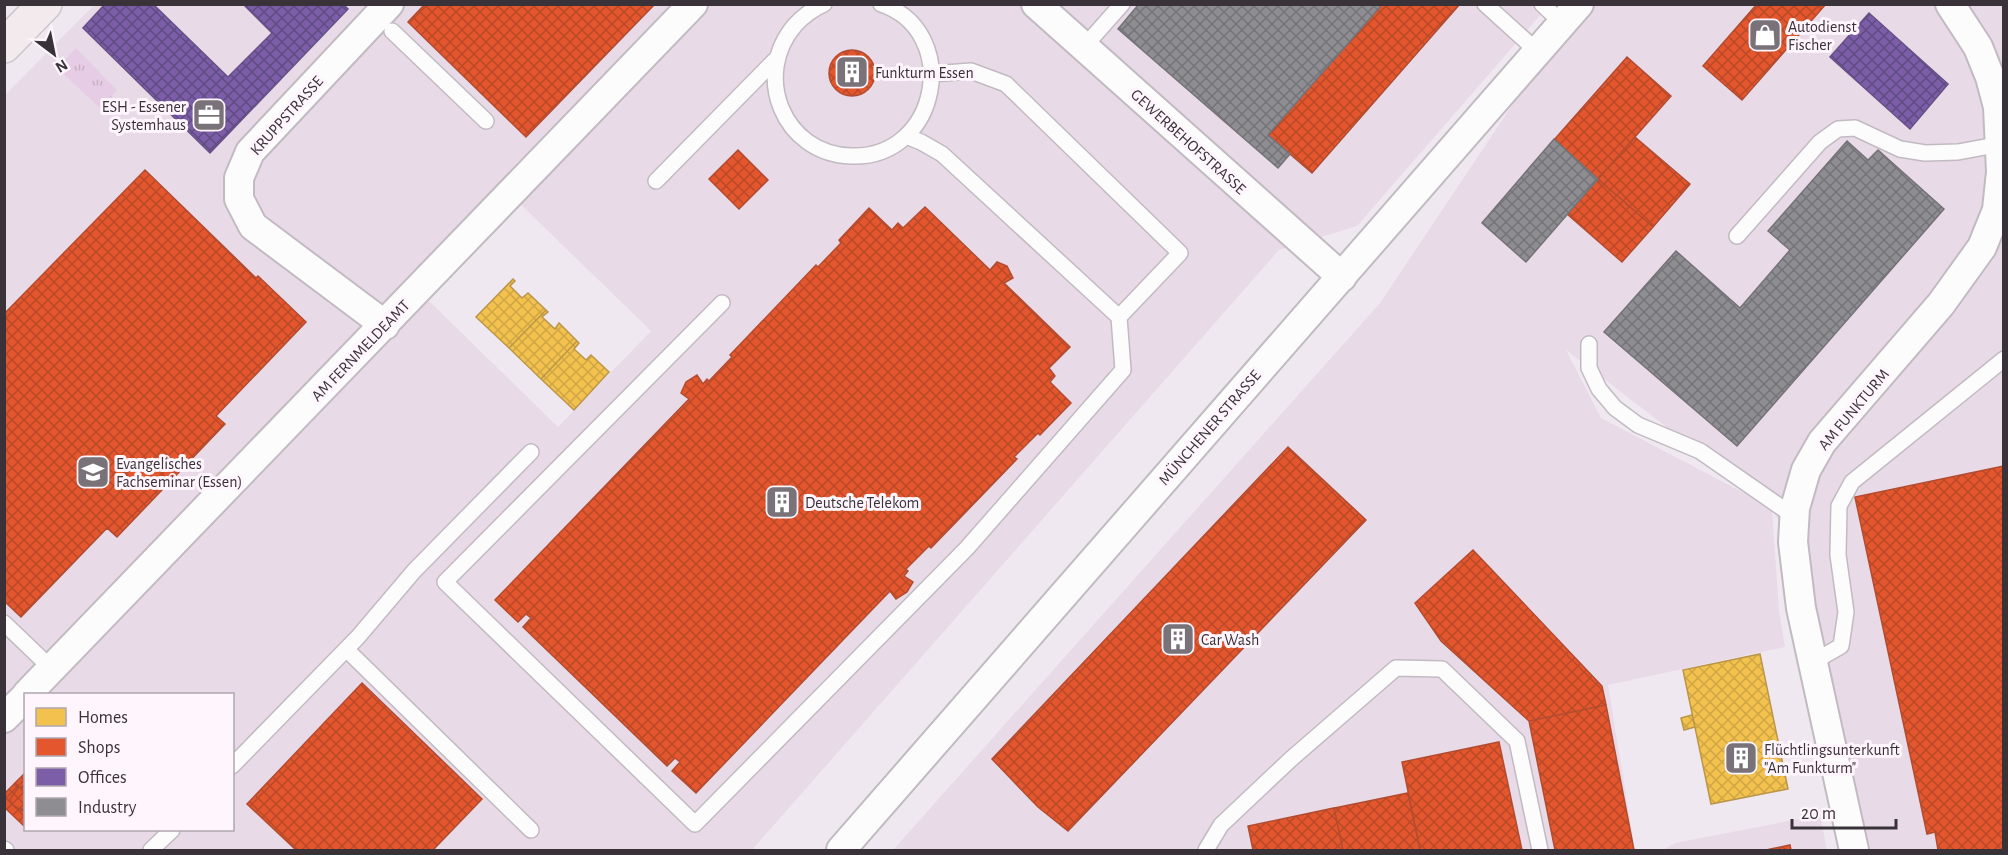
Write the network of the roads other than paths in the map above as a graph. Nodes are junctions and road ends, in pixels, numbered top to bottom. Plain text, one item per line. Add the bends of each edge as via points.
1 (45, 4) edge
2 (693, 4) edge
3 (825, 4) edge
4 (881, 4) edge
5 (1036, 4) edge
6 (1122, 4) edge
7 (1485, 4) edge
8 (1950, 4) edge
9 (1561, 11) edge
10 (390, 18) edge
11 (4, 46) edge
12 (1084, 47) junction
13 (1537, 51) junction
14 (777, 58) junction
15 (932, 74) junction
16 (486, 121) dead end
17 (906, 136) junction
18 (2001, 144) junction
19 (2002, 173) edge
20 (656, 181) dead end
21 (1737, 236) dead end
22 (1342, 277) junction
23 (722, 303) dead end
24 (1119, 317) junction
25 (385, 325) junction
26 (1589, 344) dead end
27 (2004, 359) edge
28 (531, 452) dead end
29 (1795, 517) junction
30 (4, 623) edge
31 (346, 649) junction
32 (1813, 662) junction
33 (52, 669) junction
34 (28, 693) edge
35 (24, 697) edge
36 (4, 718) edge
37 (234, 764) edge
38 (531, 830) dead end
39 (171, 831) edge
40 (152, 850) edge
41 (841, 850) edge
42 (1206, 850) edge
43 (1540, 850) edge
44 (1854, 850) edge

1 - 11 highway
2 - 25 street, AM FERNMELDEAMT
3 - 14 lane via 800,19 785,36
4 - 15 lane via 907,20 921,37
5 - 12 street, GEWERBEHOFSTRASSE
6 - 12 lane
7 - 13 lane
8 - 18 street, AM FUNKTURM via 1978,47 1990,77 1998,107
9 - 13 street, MÜNCHENER STRASSE
10 - 16 lane
10 - 25 street, KRUPPSTRASSE via 250,152 238,178 239,199 253,226
12 - 22 street, GEWERBEHOFSTRASSE
13 - 22 street, MÜNCHENER STRASSE
14 - 17 lane via 774,81 779,104 806,141 826,151 856,156 875,153
14 - 20 lane
15 - 17 lane via 927,105
15 - 24 lane via 971,71 1006,84 1180,253
17 - 24 lane via 942,154
18 - 19 street, AM FUNKTURM
18 - 21 lane via 1925,153 1900,150 1856,128 1838,129 1820,142
19 - 29 street, AM FUNKTURM via 1997,210 1982,247 1941,304 1822,442 1806,470
22 - 41 street, MÜNCHENER STRASSE
23 - 24 lane via 446,582 695,824 967,548 1123,369
25 - 33 street, AM FERNMELDEAMT
26 - 29 lane via 1589,368 1599,389 1616,408 1638,425 1700,451
27 - 32 lane via 1852,482 1839,506 1838,555 1846,612 1841,646
28 - 31 lane via 414,571
29 - 32 street, AM FUNKTURM via 1793,542 1801,608
30 - 33 lane
31 - 37 lane
31 - 38 lane
32 - 44 street, AM FUNKTURM
33 - 34 street, AM FERNMELDEAMT
35 - 36 street, AM FERNMELDEAMT
39 - 40 lane
42 - 43 lane via 1221,825 1396,668 1442,669 1517,741

